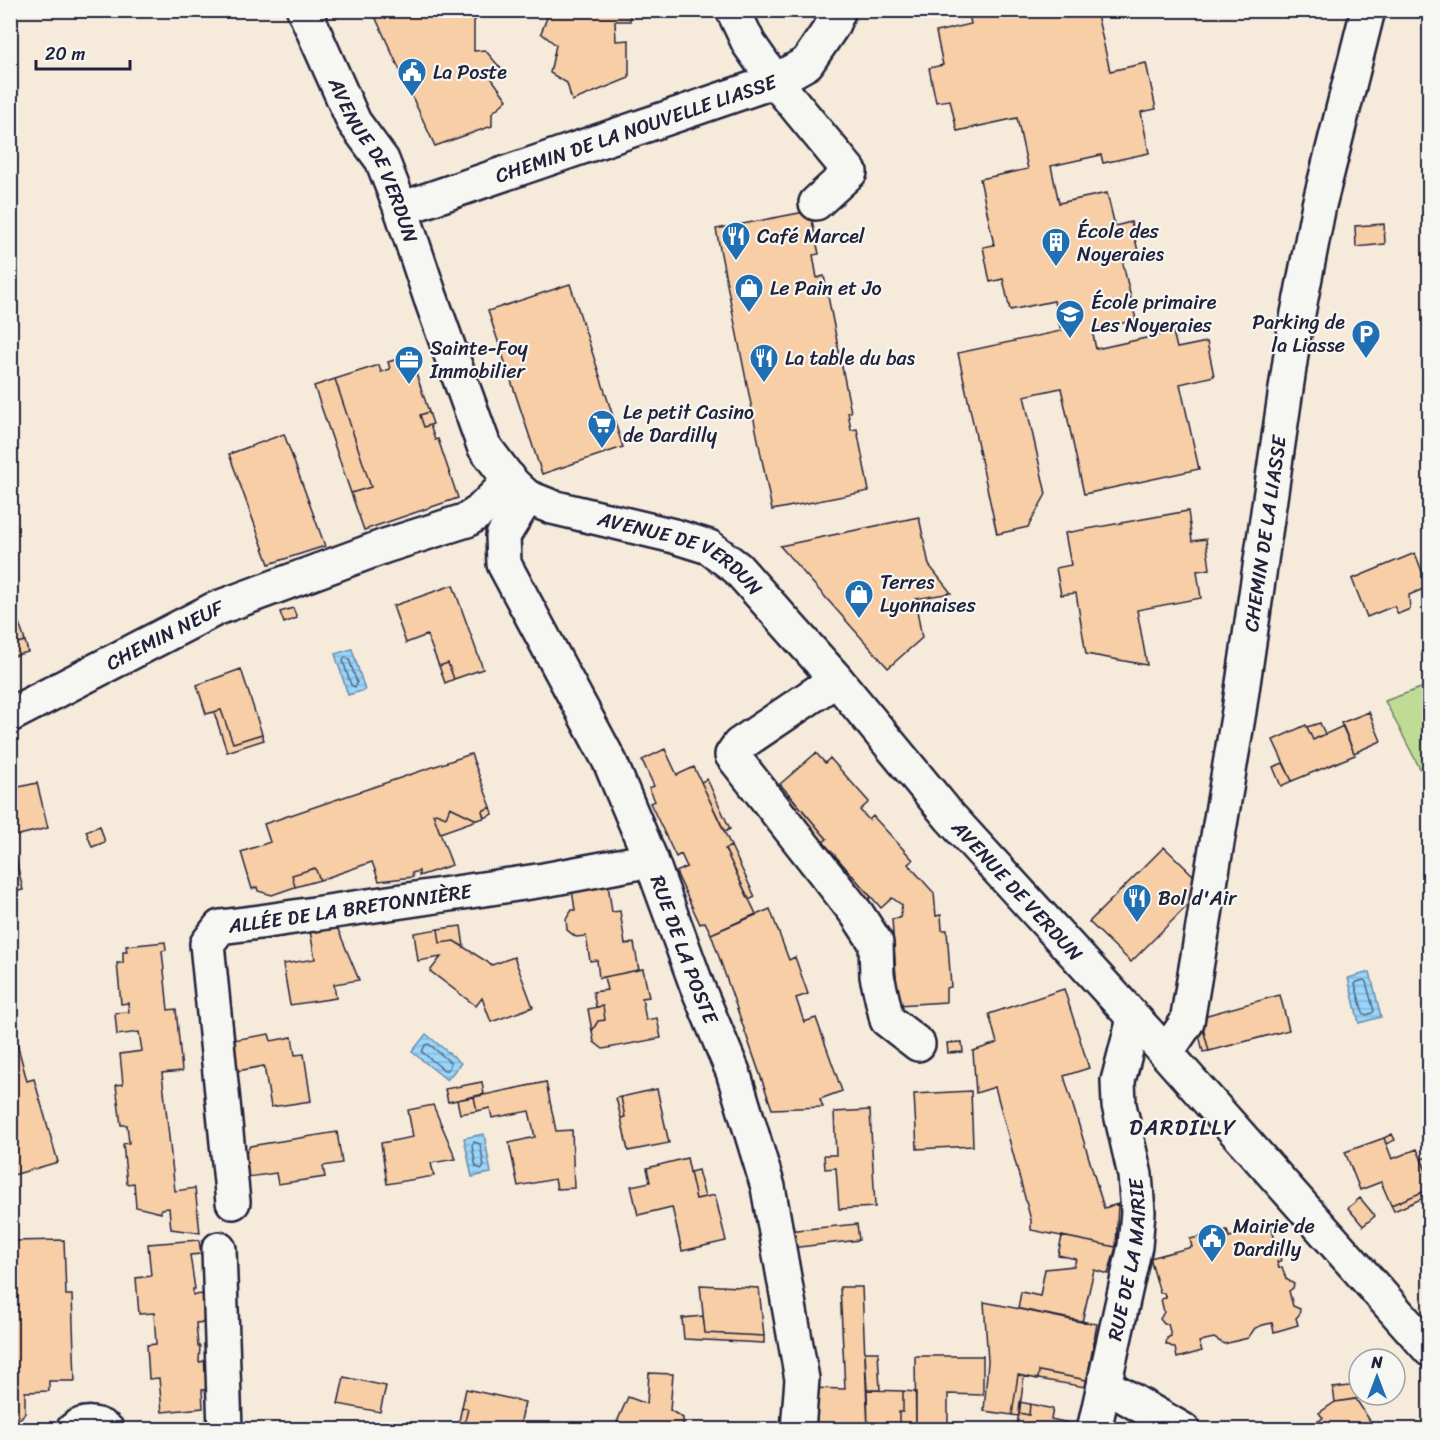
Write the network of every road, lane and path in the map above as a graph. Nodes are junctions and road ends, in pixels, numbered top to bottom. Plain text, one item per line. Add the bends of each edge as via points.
1 (304, 10) edge
2 (733, 10) edge
3 (839, 10) edge
4 (1368, 10) edge
5 (775, 81) junction
6 (816, 203) dead end
7 (401, 209) junction
8 (518, 488) junction
9 (503, 536) junction
10 (325, 568) junction
11 (825, 687) dead end
12 (10, 715) edge
13 (651, 860) junction
14 (1134, 1019) junction
15 (918, 1044) dead end
16 (1166, 1053) junction
17 (233, 1202) dead end
18 (219, 1249) dead end
19 (1430, 1350) edge
20 (1105, 1384) junction
21 (73, 1430) edge
22 (107, 1430) edge
23 (225, 1430) edge
24 (798, 1430) edge
25 (1094, 1430) edge
26 (1183, 1430) edge

1 - 7 street, AVENUE DE VERDUN via 354,122 382,160
2 - 5 street via 749,44
3 - 5 street, CHEMIN DE LA NOUVELLE LIASSE via 807,63
4 - 16 street, CHEMIN DE LA LIASSE via 1319,205 1294,334 1187,1022
5 - 6 street via 850,172
5 - 7 street, CHEMIN DE LA NOUVELLE LIASSE
7 - 8 street, AVENUE DE VERDUN via 484,446
8 - 9 street
8 - 10 street, CHEMIN NEUF via 467,520
8 - 14 street, AVENUE DE VERDUN via 552,507 708,547 737,568 832,674 958,826
9 - 10 street, CHEMIN NEUF
9 - 13 street, RUE DE LA POSTE via 504,564 610,762
10 - 12 street, CHEMIN NEUF via 215,609
11 - 15 street via 739,745 732,755 876,943 877,976 886,1020
13 - 17 street, ALLÉE DE LA BRETONNIÈRE via 544,880 220,927 207,944
13 - 24 street, RUE DE LA POSTE via 742,1098 768,1187 802,1379
14 - 16 street, AVENUE DE VERDUN
14 - 20 street, RUE DE LA MAIRIE via 1118,1081 1138,1212 1135,1246
16 - 19 street, AVENUE DE VERDUN
18 - 23 street
20 - 25 street, RUE DE LA MAIRIE
20 - 26 street
21 - 22 street via 92,1423

